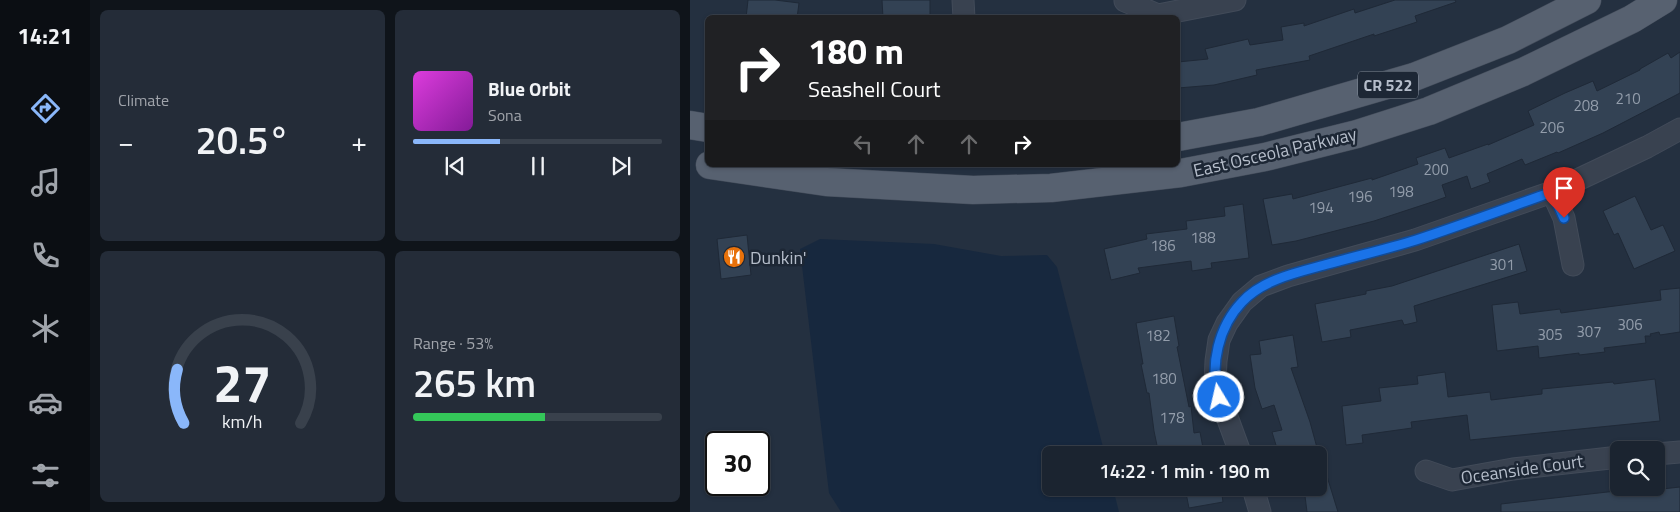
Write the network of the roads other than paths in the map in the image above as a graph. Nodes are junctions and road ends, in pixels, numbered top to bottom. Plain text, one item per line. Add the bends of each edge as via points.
1 (963, 0) edge
2 (1235, 0) edge
3 (1587, 0) edge
4 (1663, 0) edge
5 (1125, 1) edge
6 (964, 15) edge
7 (690, 125) edge
8 (705, 128) edge
9 (1680, 129) edge
10 (1180, 137) edge
11 (690, 162) edge
12 (705, 164) edge
13 (723, 167) edge
14 (1552, 192) junction
15 (1573, 265) dead end
16 (1238, 446) edge
17 (1680, 452) edge
18 (1665, 453) edge
19 (1610, 458) edge
20 (1426, 471) dead end
21 (1255, 496) edge
22 (1260, 512) edge

1 - 6 street
2 - 5 street via 1158,15
3 - 10 main road, East Osceola Parkway / CR 522 via 1508,40 1414,77 1259,122
4 - 13 main road, East Osceola Parkway / CR 522 via 1632,19 1530,69 1429,110 1302,148 1181,173 1051,188 973,190 826,182
7 - 8 main road
9 - 14 street
11 - 12 main road, East Osceola Parkway / CR 522
14 - 15 street via 1564,218
14 - 16 street via 1415,240 1261,286 1242,302 1219,340 1215,384
17 - 18 street
19 - 20 street, Oceanside Court via 1452,480
21 - 22 street

